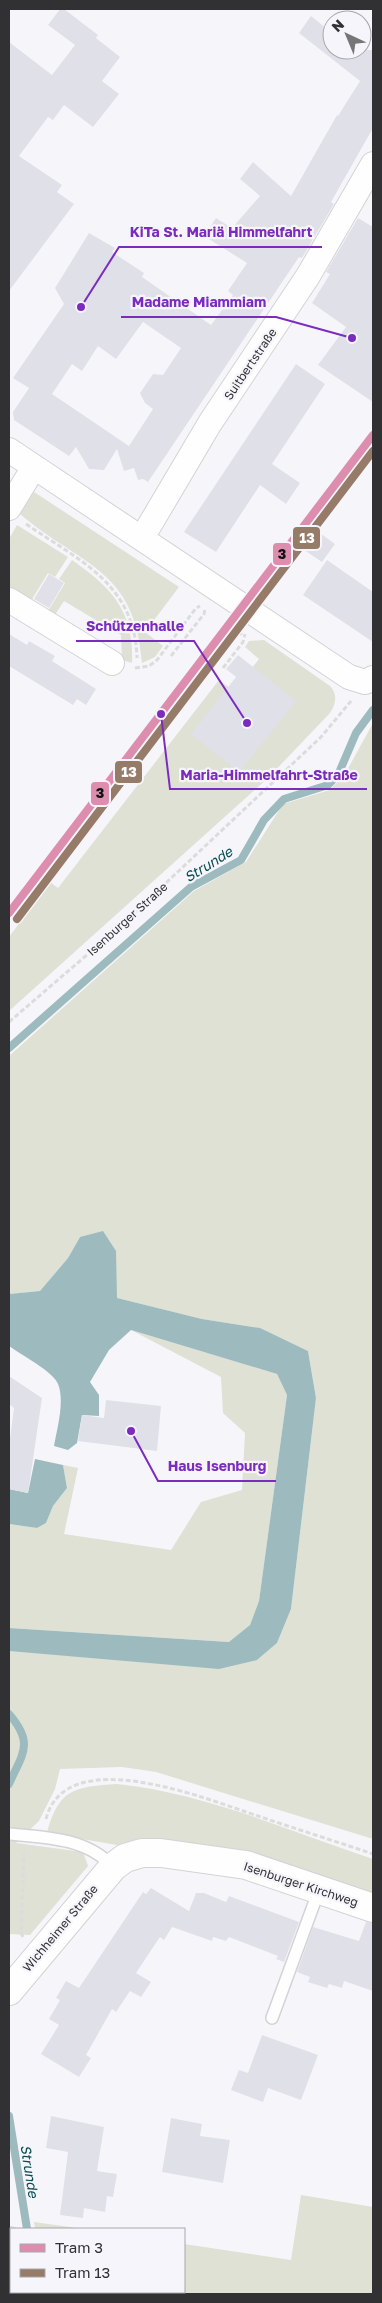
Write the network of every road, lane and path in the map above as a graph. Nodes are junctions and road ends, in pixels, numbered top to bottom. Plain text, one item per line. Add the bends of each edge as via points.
1 (373, 164) edge
2 (9, 450) edge
3 (34, 467) junction
4 (16, 515) edge
5 (142, 538) junction
6 (9, 600) edge
7 (251, 623) junction
8 (171, 656) dead end
9 (112, 663) joint
10 (137, 668) junction
11 (223, 668) dead end
12 (369, 680) edge
13 (202, 681) dead end
14 (9, 1022) edge
15 (9, 1834) edge
16 (24, 1835) junction
17 (42, 1837) junction
18 (373, 1854) edge
19 (113, 1867) junction
20 (320, 1888) junction
21 (373, 1908) edge
22 (35, 1958) junction
23 (9, 1991) edge
24 (272, 2018) dead end
25 (9, 2239) edge
26 (10, 2254) edge

1 - 5 street, Suitbertstraße via 308,276 180,472
2 - 3 street
3 - 4 street
3 - 5 street
4 - 10 path via 116,590 129,615 137,643
5 - 7 street
6 - 9 street
7 - 11 path via 243,642
7 - 12 street via 349,677
7 - 13 path
8 - 10 path via 204,614 206,603 196,608 157,660 149,666
9 - 10 path
12 - 14 path, Isenburger Straße via 321,737 117,930
15 - 16 lane
16 - 17 lane
16 - 22 path via 21,1933
17 - 18 path via 49,1808 58,1795 72,1786 117,1779 185,1792
17 - 19 lane via 88,1847
19 - 20 street, Isenburger Kirchweg via 125,1858 142,1853 161,1853 246,1865
19 - 22 street, Wichheimer Straße
20 - 21 street, Isenburger Kirchweg
20 - 24 lane
22 - 23 street, Wichheimer Straße
25 - 26 street

